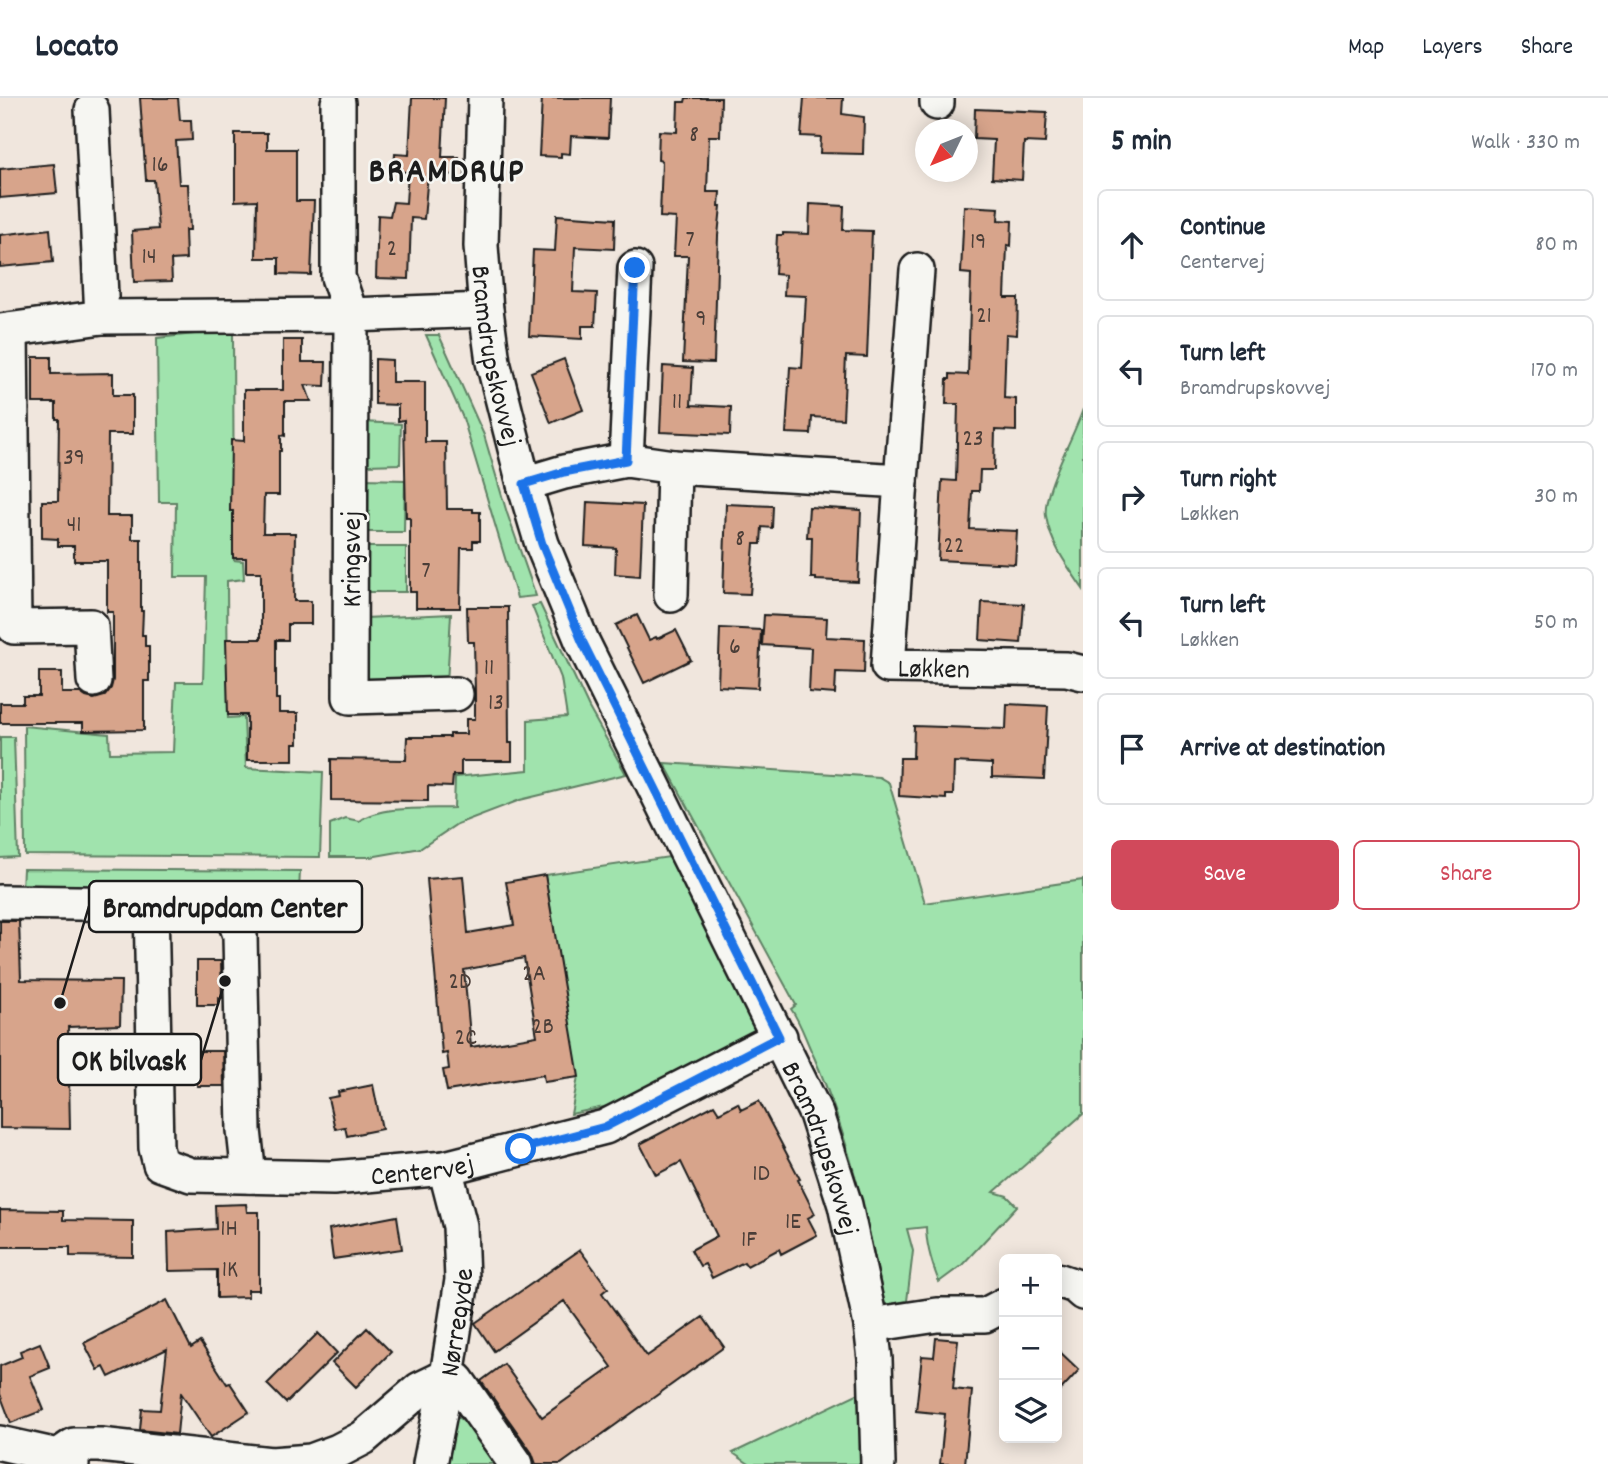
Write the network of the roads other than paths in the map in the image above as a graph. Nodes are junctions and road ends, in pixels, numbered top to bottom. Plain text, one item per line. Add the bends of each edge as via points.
1 (485, 98) edge
2 (338, 103) dead end
3 (92, 110) dead end
4 (635, 268) dead end
5 (917, 270) dead end
6 (486, 310) junction
7 (351, 315) junction
8 (103, 317) junction
9 (6, 331) edge
10 (626, 460) junction
11 (674, 467) junction
12 (901, 481) junction
13 (524, 484) junction
14 (671, 596) dead end
15 (7, 627) edge
16 (1083, 673) edge
17 (94, 680) dead end
18 (456, 694) dead end
19 (0, 902) edge
20 (151, 904) junction
21 (779, 1037) junction
22 (445, 1168) junction
23 (249, 1177) junction
24 (1062, 1282) edge
25 (1083, 1293) edge
26 (999, 1308) edge
27 (871, 1325) junction
28 (447, 1376) junction
29 (0, 1443) edge
30 (65, 1460) edge
31 (430, 1464) edge
32 (516, 1464) edge
33 (878, 1464) edge

1 - 6 street, Bramdrupskovvej via 481,246
2 - 7 street, Kringsvej via 338,277
3 - 8 street
4 - 10 street
5 - 12 street, Løkken
6 - 7 street
6 - 13 street, Bramdrupskovvej via 496,374
7 - 8 street
7 - 18 street, Kringsvej via 350,697
8 - 9 street
9 - 15 street
10 - 11 street
10 - 13 street
11 - 12 street
11 - 14 street
12 - 16 street, Løkken via 888,666
13 - 21 street, Bramdrupskovvej via 542,544 582,641
15 - 17 street via 92,626
19 - 20 street
20 - 23 street via 209,901 235,921 240,935
20 - 23 street, Centervej via 160,1164 191,1175
21 - 22 street, Centervej via 605,1127
21 - 27 street, Bramdrupskovvej via 816,1114 833,1166
22 - 23 street, Centervej via 333,1178
22 - 28 street, Nørregyde via 460,1226 462,1280
24 - 25 street
26 - 27 street via 985,1315 937,1315
27 - 33 street, Bramdrupskovvej
28 - 30 street, Nørregyde via 421,1389 363,1438 311,1461 271,1464 100,1445 74,1446
28 - 31 street
28 - 32 street via 457,1380
29 - 30 street, Nørregyde

